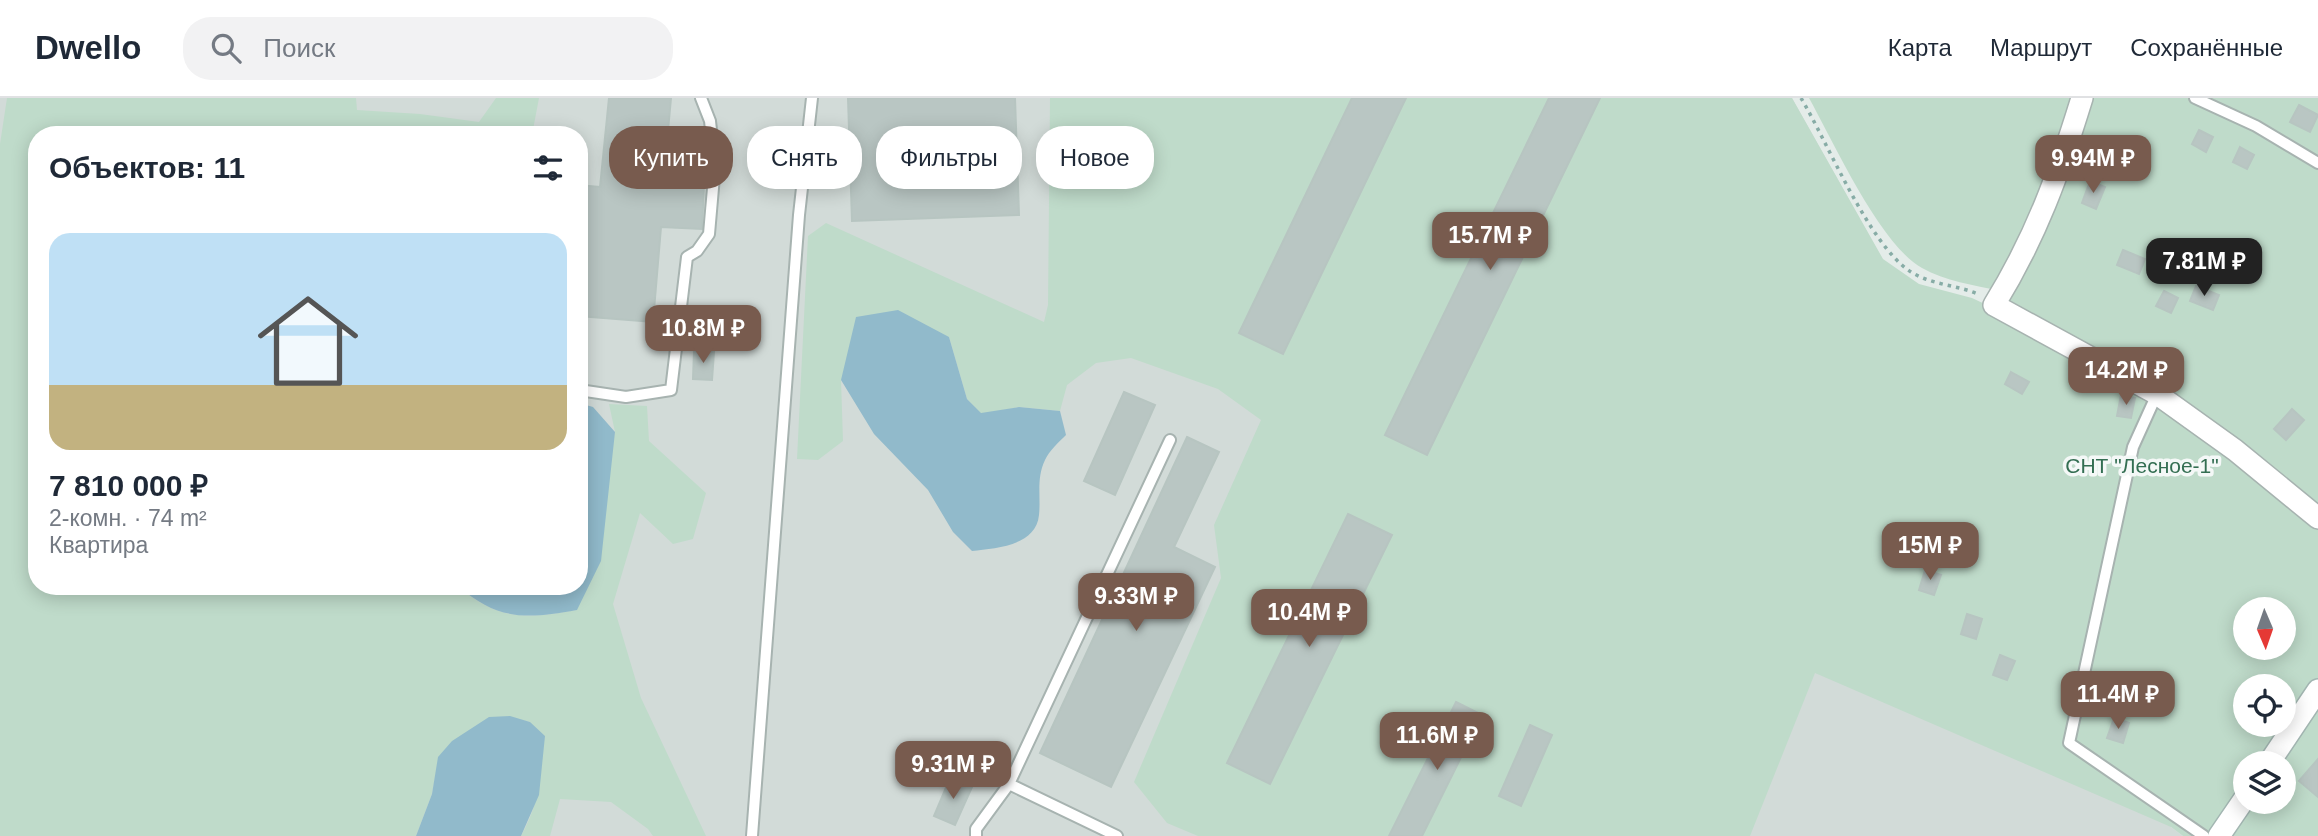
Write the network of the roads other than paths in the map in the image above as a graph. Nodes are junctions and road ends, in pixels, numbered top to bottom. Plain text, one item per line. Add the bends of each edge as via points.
1 (701, 98) edge
2 (811, 98) edge
3 (2082, 98) edge
4 (2195, 98) edge
5 (2318, 163) edge
6 (588, 391) edge
7 (2157, 394) junction
8 (1170, 440) dead end
9 (2318, 518) edge
10 (2318, 690) edge
11 (2277, 751) edge
12 (1009, 784) junction
13 (2234, 814) edge
14 (752, 836) edge
15 (976, 836) edge
16 (1117, 836) edge
17 (2204, 836) edge
18 (2219, 836) edge

1 - 6 lane via 710,121 715,164 709,234 687,257 671,390 626,397
2 - 14 lane
3 - 7 street via 2052,193 1994,305
4 - 5 lane via 2256,126
7 - 9 street
7 - 17 lane via 2133,447 2068,743
8 - 12 lane
10 - 11 street
12 - 15 lane via 976,829
12 - 16 lane
13 - 18 street

